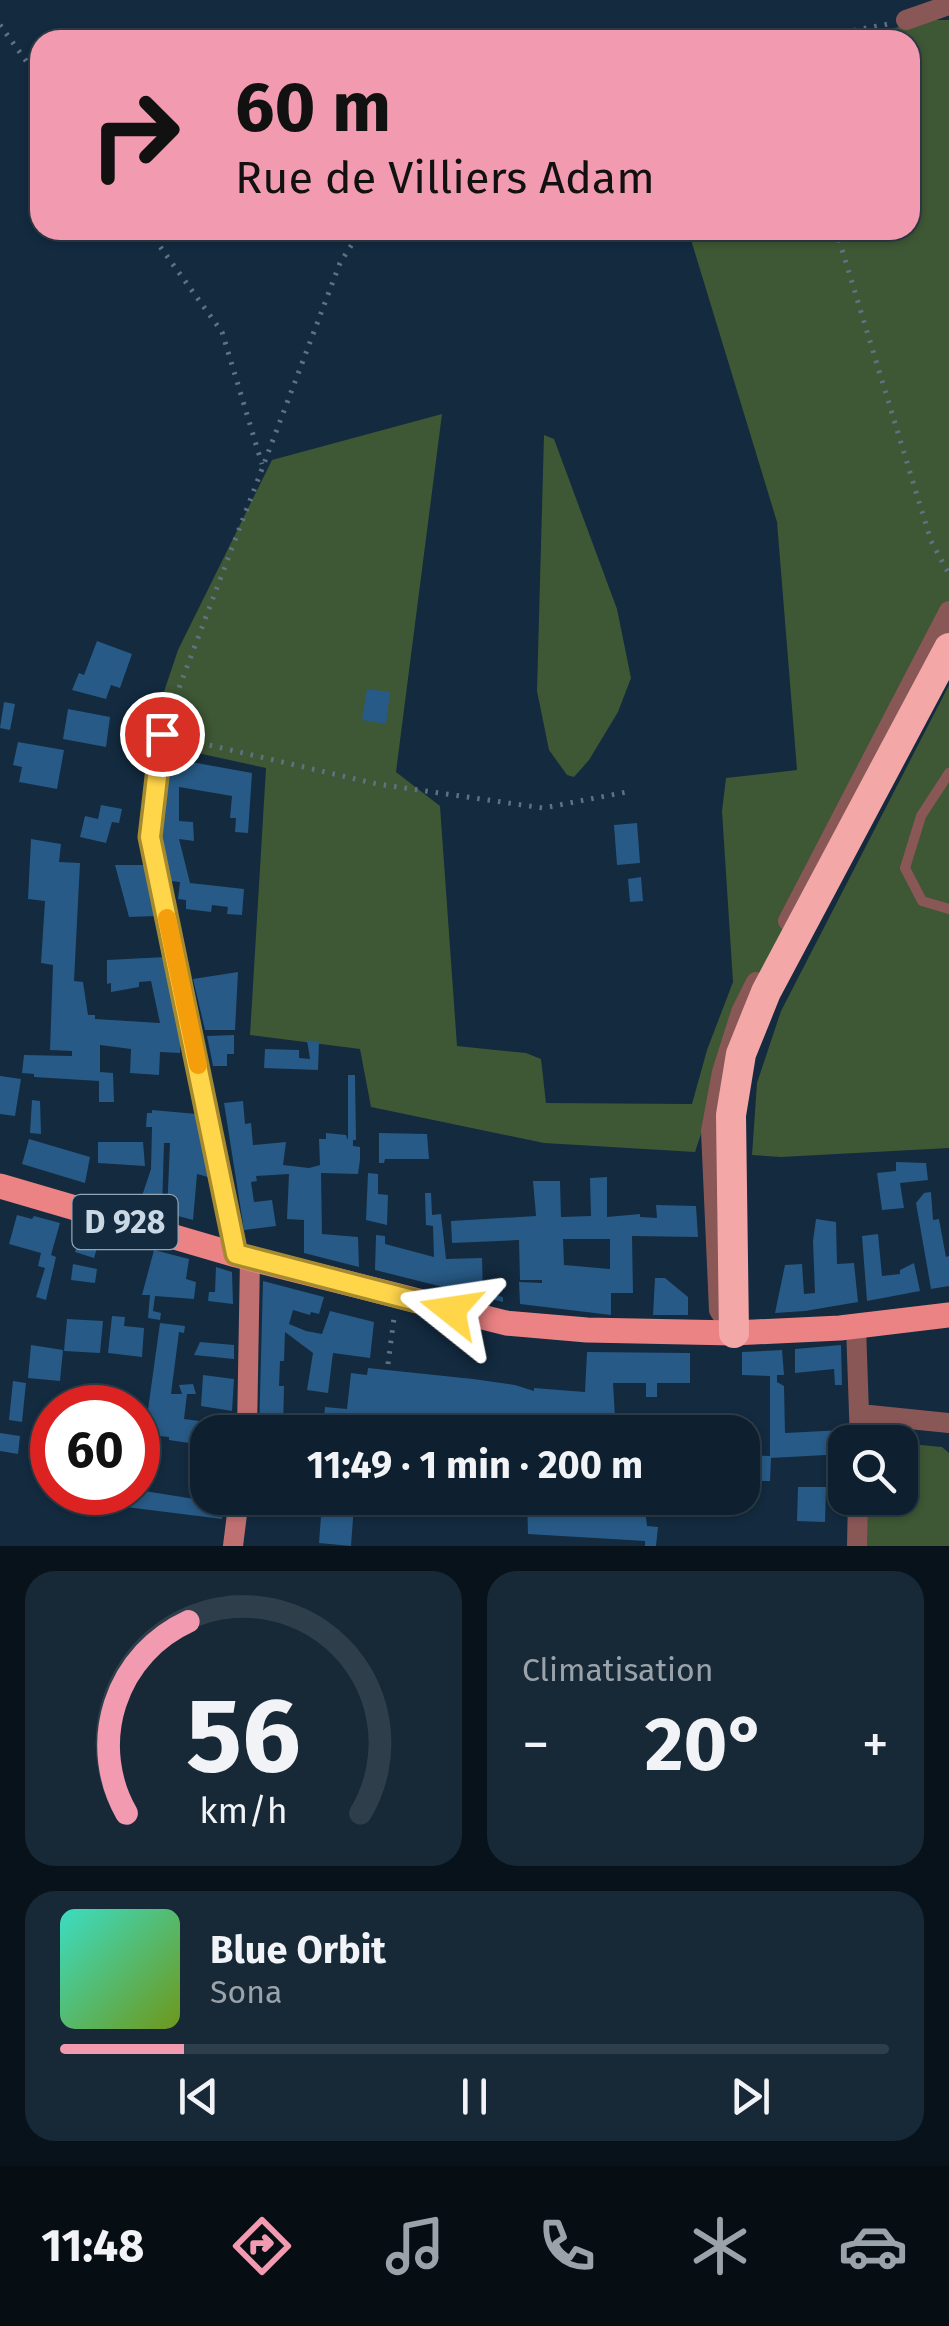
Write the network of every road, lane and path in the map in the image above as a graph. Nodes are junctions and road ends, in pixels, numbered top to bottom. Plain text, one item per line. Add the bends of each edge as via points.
1 (949, 5) edge
2 (906, 20) joint
3 (0, 25) edge
4 (854, 30) edge
5 (30, 66) edge
6 (155, 240) edge
7 (355, 240) edge
8 (839, 240) edge
9 (263, 467) junction
10 (949, 574) edge
11 (949, 612) edge
12 (949, 648) edge
13 (162, 734) junction
14 (949, 773) edge
15 (632, 792) dead end
16 (949, 909) edge
17 (0, 1186) edge
18 (243, 1256) junction
19 (397, 1296) junction
20 (949, 1315) edge
21 (914, 1320) junction
22 (856, 1326) junction
23 (949, 1330) edge
24 (734, 1333) junction
25 (388, 1364) dead end
26 (860, 1414) junction
27 (248, 1415) edge
28 (949, 1424) edge
29 (860, 1425) edge
30 (237, 1515) edge
31 (858, 1515) edge
32 (232, 1546) edge
33 (857, 1546) edge

1 - 2 street
2 - 4 path
3 - 5 path
6 - 9 path via 222,332
7 - 9 path
8 - 10 path via 930,542
9 - 13 path
11 - 24 street via 741,1012 722,1072 712,1131 719,1310
12 - 24 highway via 766,992 741,1054 731,1115
13 - 15 path via 377,784 543,808
13 - 18 street via 150,837
14 - 16 lane via 920,816 905,868 922,900
17 - 18 main road, D 928
18 - 19 main road, D 928
18 - 27 street
19 - 24 main road, D 928 via 506,1324
19 - 25 path
20 - 21 main road, D 928
21 - 22 main road, D 928
21 - 23 main road, D 928
22 - 24 main road, D 928
22 - 26 street
26 - 28 street
26 - 29 street
30 - 32 street
31 - 33 street

